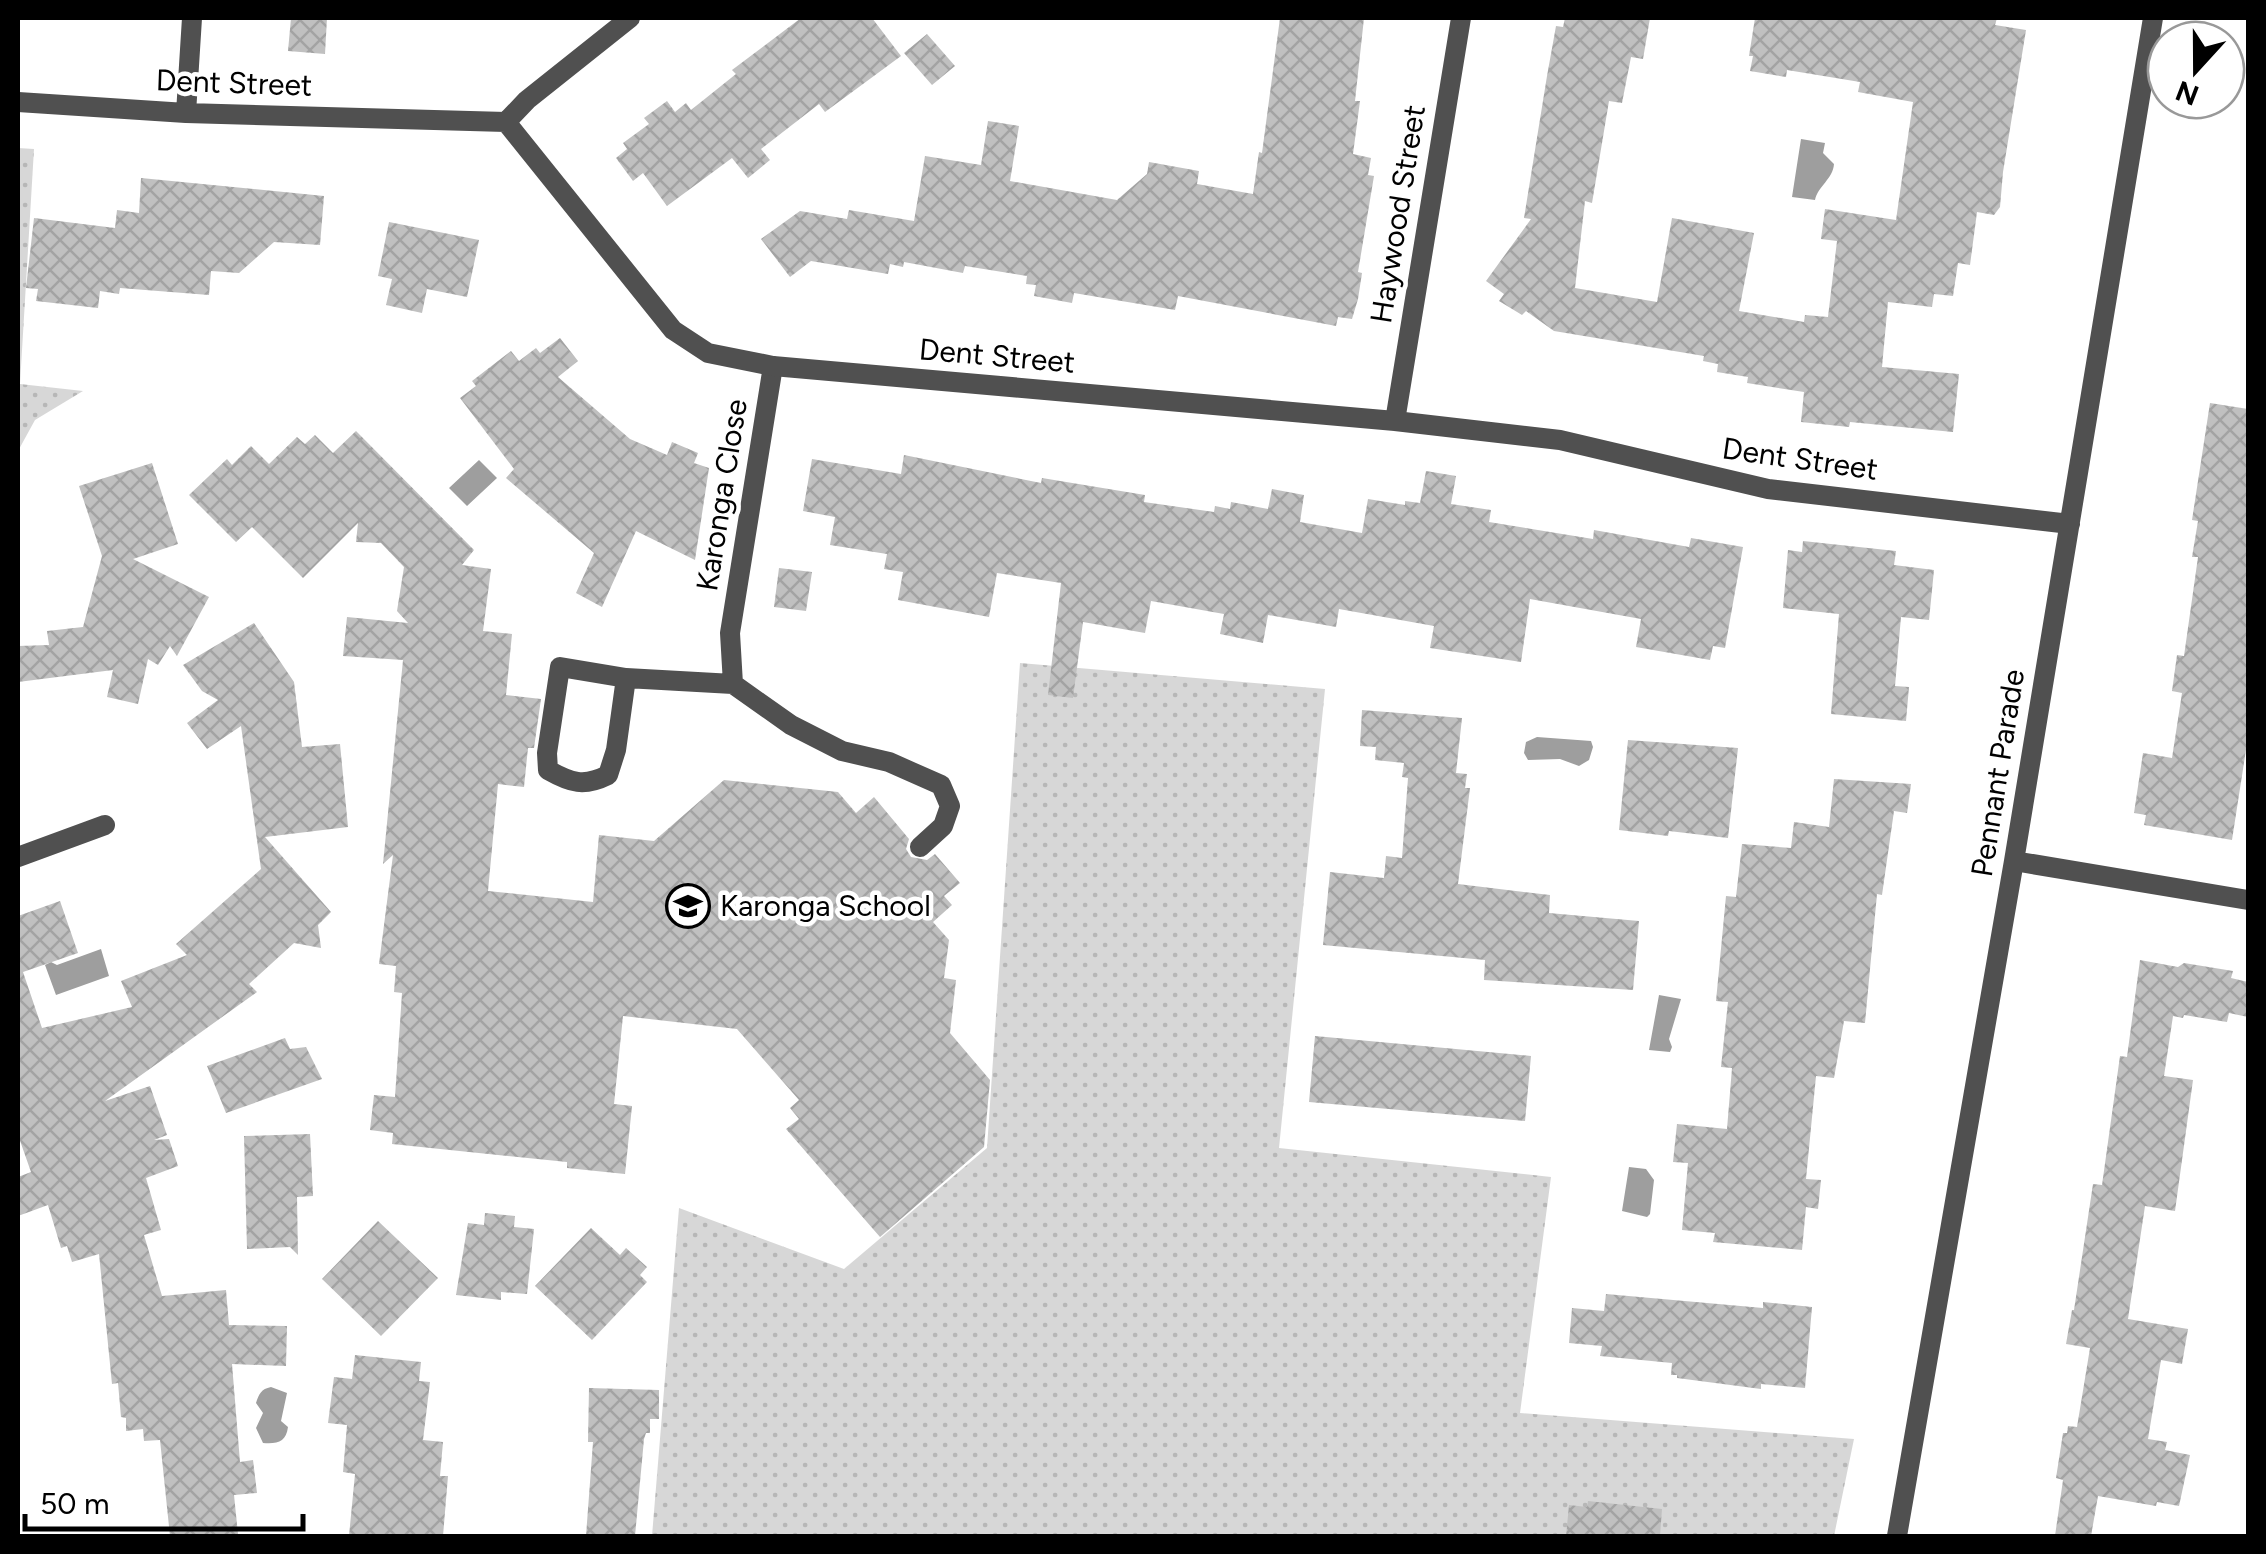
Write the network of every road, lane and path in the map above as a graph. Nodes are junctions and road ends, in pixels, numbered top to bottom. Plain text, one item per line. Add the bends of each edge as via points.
1 (192, 18) edge
2 (630, 18) edge
3 (1461, 18) edge
4 (2152, 18) edge
5 (18, 102) edge
6 (186, 113) junction
7 (506, 122) junction
8 (773, 366) junction
9 (1395, 421) junction
10 (2070, 524) junction
11 (626, 678) junction
12 (733, 684) junction
13 (105, 824) dead end
14 (920, 847) dead end
15 (18, 857) edge
16 (2014, 861) junction
17 (2248, 900) edge
18 (1897, 1536) edge

1 - 6 street
2 - 7 street
3 - 9 street, Haywood Street
4 - 10 street, Pennant Parade
5 - 6 street, Dent Street
6 - 7 street, Dent Street
7 - 8 street, Dent Street via 674,330 708,354
8 - 9 street, Dent Street
8 - 12 street, Karonga Close via 730,633
9 - 10 street, Dent Street via 1560,440 1768,490
10 - 16 street, Pennant Parade
11 - 11 street via 608,776 590,784 548,770 560,666
11 - 12 street
12 - 14 street via 842,751 941,784 950,806 942,826
13 - 15 street
16 - 17 street
16 - 18 street, Pennant Parade

